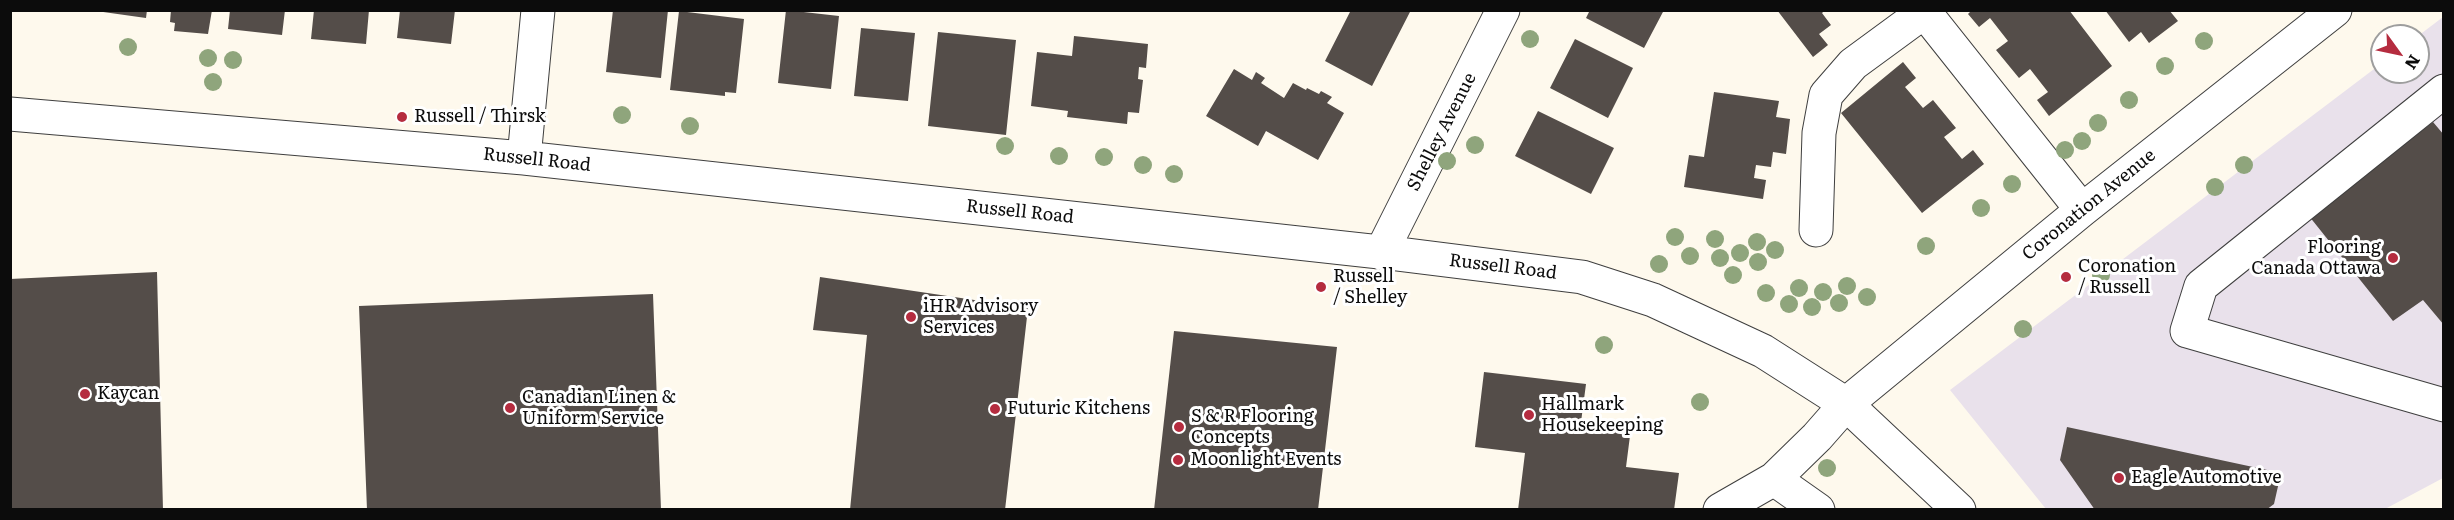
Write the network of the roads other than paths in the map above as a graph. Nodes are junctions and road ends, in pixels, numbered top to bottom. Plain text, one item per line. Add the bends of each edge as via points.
1 (538, 10) edge
2 (1503, 10) edge
3 (2335, 10) edge
4 (1924, 11) edge
5 (2444, 91) edge
6 (10, 114) edge
7 (524, 158) junction
8 (2082, 210) junction
9 (1816, 230) dead end
10 (1381, 253) junction
11 (1846, 404) junction
12 (2444, 405) edge
13 (1774, 479) junction
14 (1720, 510) edge
15 (1818, 510) edge
16 (1959, 510) edge

1 - 7 street
2 - 10 street, Shelley Avenue
3 - 8 street, Coronation Avenue
4 - 8 street
4 - 9 street via 1853,64 1826,95 1819,133
5 - 12 street via 2201,286 2187,331
6 - 7 street, Russell Road
7 - 10 street, Russell Road
8 - 11 street, Coronation Avenue
10 - 11 street, Russell Road via 1582,277 1643,296 1763,351
11 - 13 street, Coronation Avenue
11 - 16 street, Russell Road
13 - 14 street, Coronation Avenue
13 - 15 street

